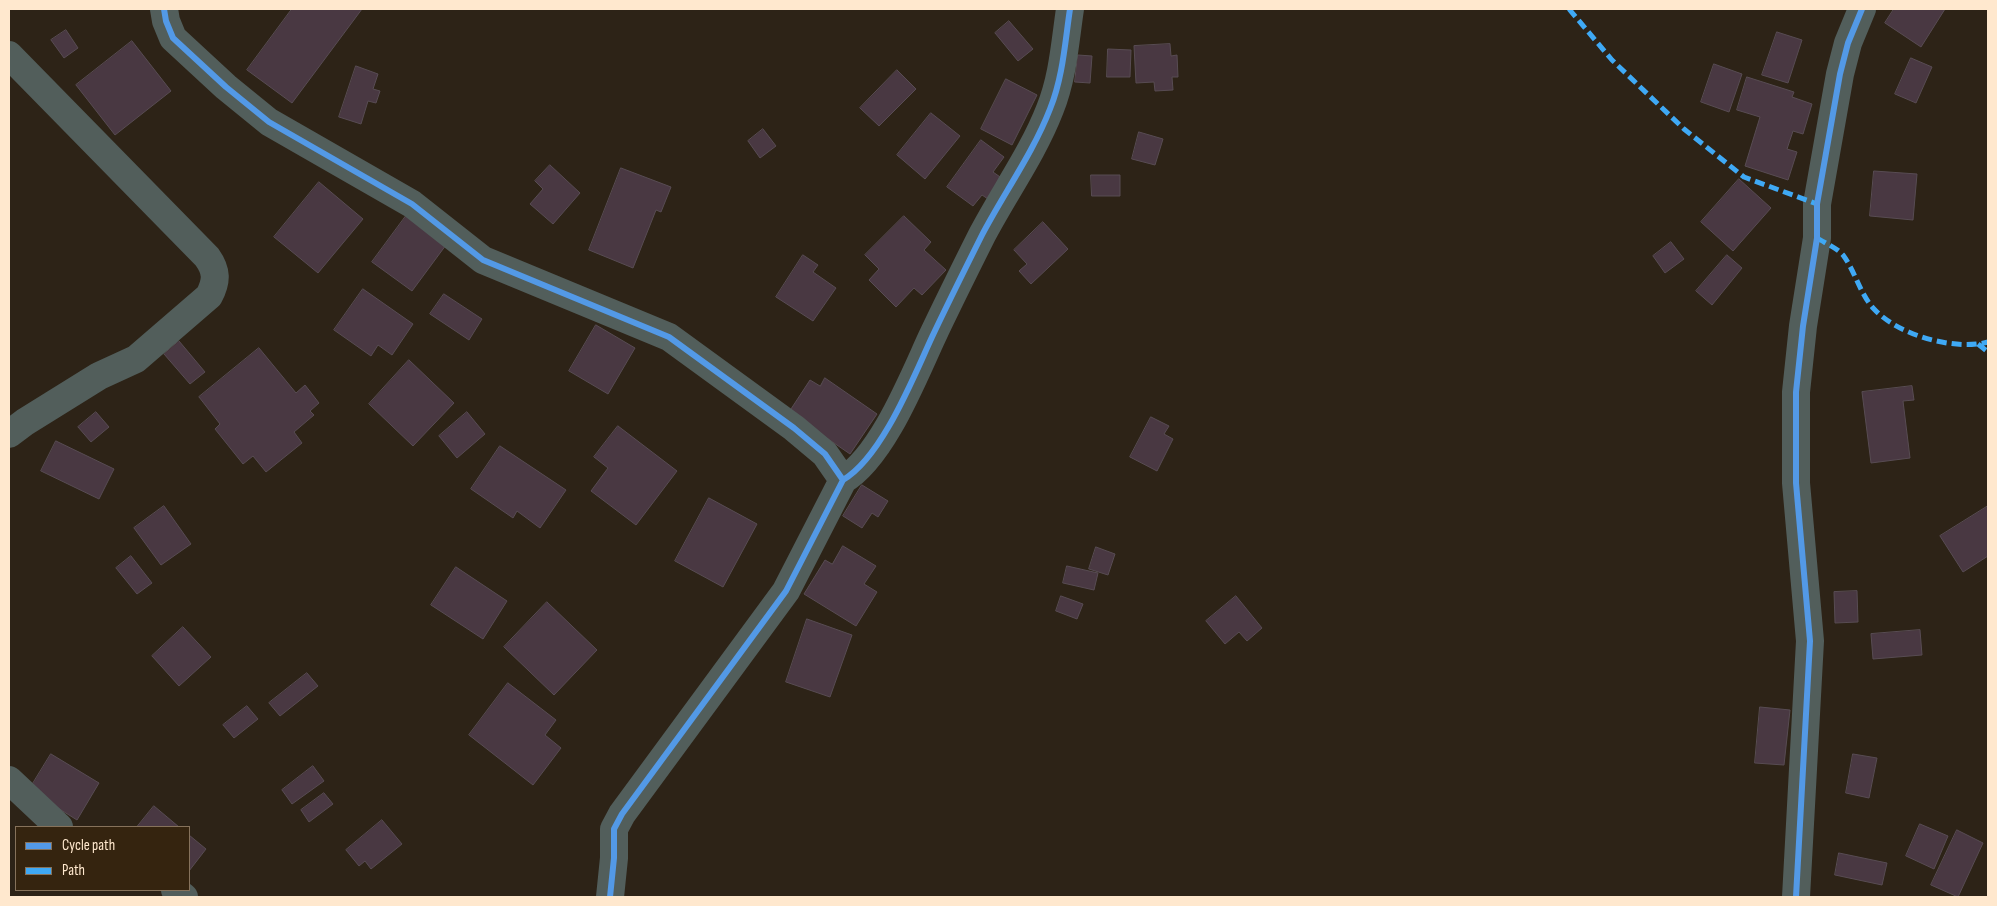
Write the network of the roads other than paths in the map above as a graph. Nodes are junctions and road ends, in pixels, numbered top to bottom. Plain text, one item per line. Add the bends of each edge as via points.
1 (164, 9) edge
2 (1070, 9) edge
3 (1862, 9) edge
4 (9, 56) edge
5 (9, 434) edge
6 (843, 480) junction
7 (9, 780) edge
8 (58, 826) edge
9 (610, 897) edge
10 (1796, 897) edge

1 - 6 street via 173,38 270,122 412,204 483,260 669,337 794,428 825,454
2 - 6 street via 1062,70 1051,108 983,234 914,380 876,445 852,475
3 - 10 street via 1840,74 1817,204 1817,238 1796,392 1796,483 1810,641
4 - 5 street via 207,257 216,273 215,285 209,296 136,359 98,376
6 - 9 street via 786,591 622,814 614,829
7 - 8 street

